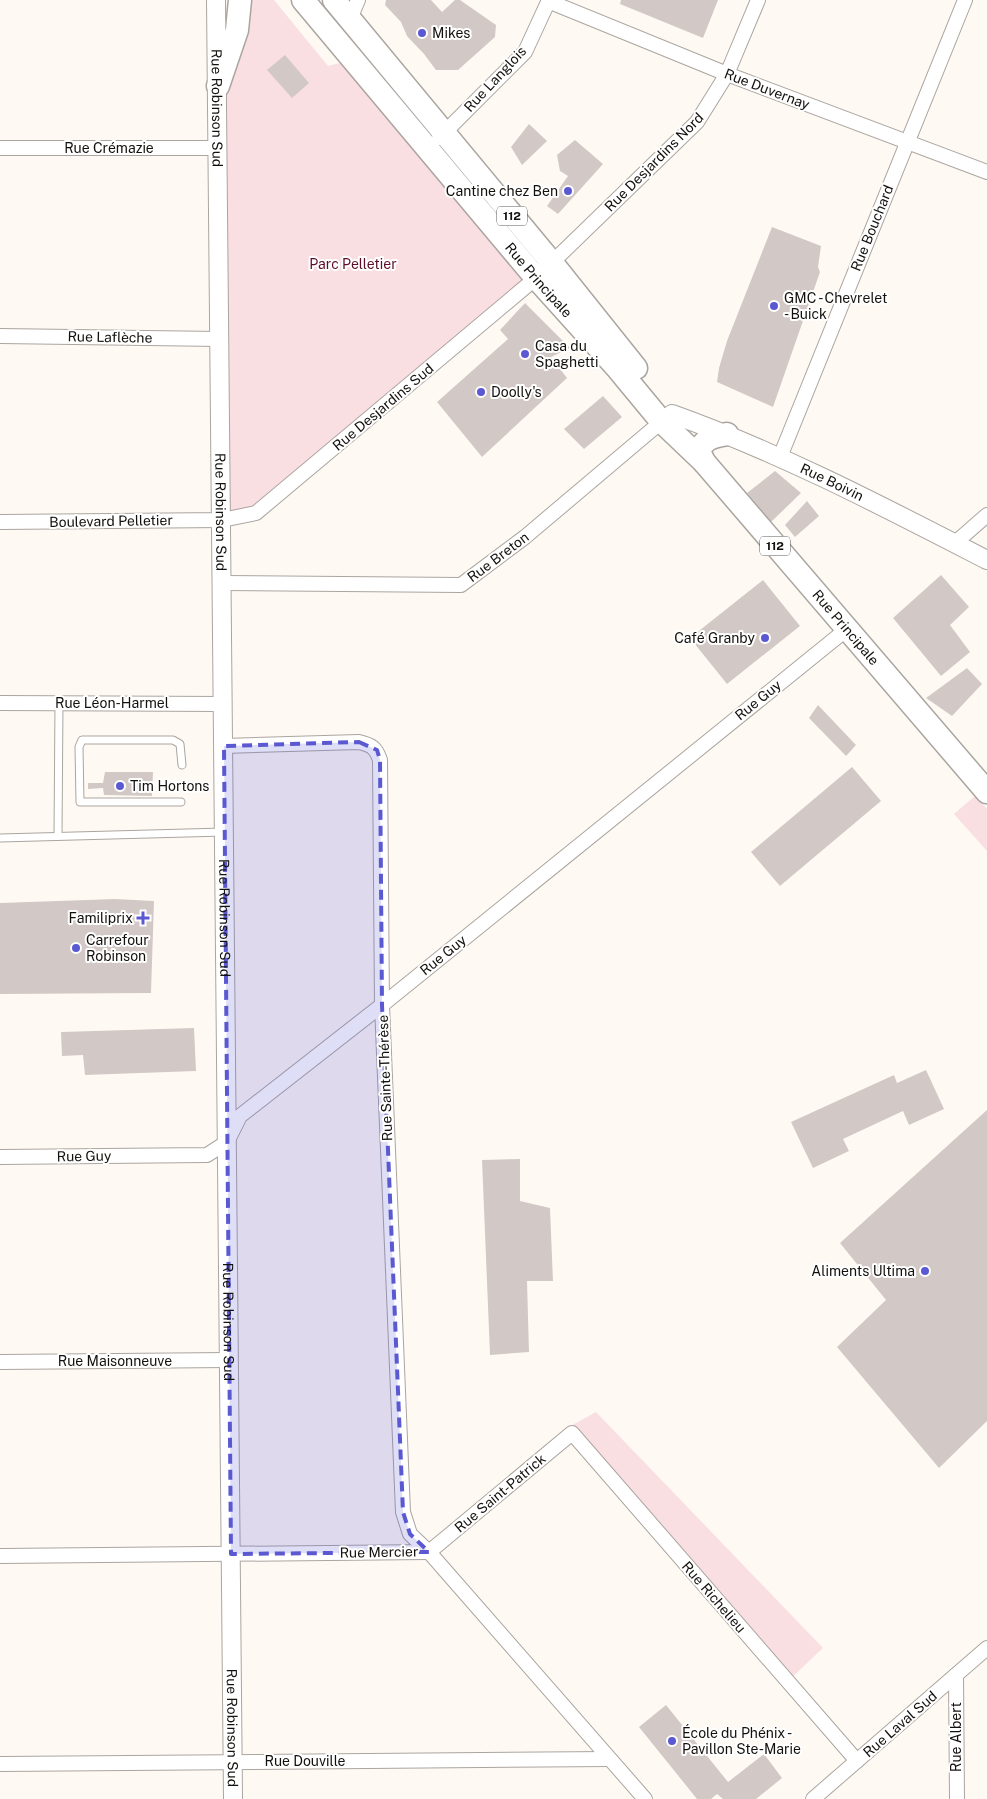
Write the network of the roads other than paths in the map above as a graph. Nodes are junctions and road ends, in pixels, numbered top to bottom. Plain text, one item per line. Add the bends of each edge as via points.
1 (216, 0) edge
2 (220, 0) edge
3 (240, 0) edge
4 (303, 0) edge
5 (334, 0) edge
6 (548, 0) edge
7 (758, 0) edge
8 (965, 0) edge
9 (354, 9) edge
10 (218, 36) junction
11 (727, 74) junction
12 (218, 86) junction
13 (444, 132) junction
14 (907, 142) junction
15 (0, 148) edge
16 (218, 148) junction
17 (428, 149) junction
18 (987, 172) edge
19 (552, 262) junction
20 (536, 278) junction
21 (0, 336) edge
22 (220, 339) junction
23 (667, 418) junction
24 (727, 434) junction
25 (780, 457) junction
26 (704, 462) junction
27 (987, 514) edge
28 (222, 520) junction
29 (0, 522) edge
30 (955, 544) junction
31 (987, 560) edge
32 (222, 583) junction
33 (846, 629) junction
34 (0, 703) edge
35 (59, 703) junction
36 (224, 704) junction
37 (224, 746) junction
38 (182, 765) dead end
39 (987, 792) edge
40 (181, 802) dead end
41 (225, 832) junction
42 (58, 836) junction
43 (0, 838) edge
44 (382, 1004) junction
45 (228, 1142) junction
46 (0, 1157) edge
47 (230, 1360) junction
48 (0, 1362) edge
49 (572, 1433) joint
50 (429, 1552) junction
51 (231, 1554) junction
52 (0, 1556) edge
53 (987, 1648) edge
54 (956, 1675) junction
55 (609, 1759) junction
56 (857, 1761) junction
57 (233, 1762) junction
58 (0, 1764) edge
59 (233, 1799) edge
60 (645, 1799) edge
61 (813, 1799) edge
62 (957, 1799) edge

1 - 10 street, Rue Robinson Sud
2 - 10 street, Rue Robinson Sud
3 - 12 main road via 237,30
4 - 17 main road, Rue Principale / 112
5 - 9 main road, Rue Principale / 112
6 - 11 street, Rue Duvernay
6 - 13 street, Rue Langlois via 525,52
7 - 11 street, Rue Desjardins Nord
8 - 14 street, Rue Bouchard
9 - 13 main road, Rue Principale / 112
10 - 12 street, Rue Robinson Sud
11 - 14 street, Rue Duvernay
11 - 19 street, Rue Desjardins Nord via 697,122
12 - 16 street, Rue Robinson Sud
13 - 17 street, Rue Langlois
13 - 19 main road, Rue Principale / 112
14 - 18 street, Rue Duvernay
14 - 25 street, Rue Bouchard
15 - 16 street, Rue Crémazie
16 - 22 street, Rue Robinson Sud
17 - 20 main road, Rue Principale / 112
19 - 20 street, Rue Desjardins Nord
19 - 23 main road, Rue Principale / 112
20 - 23 main road, Rue Principale / 112
20 - 28 street, Rue Desjardins Sud via 256,513
21 - 22 street, Rue Laflèche
22 - 28 street, Rue Robinson Sud
23 - 24 street, Rue Boivin
23 - 26 main road, Rue Principale / 112
23 - 32 street, Rue Breton via 525,537 461,584
24 - 25 street, Rue Boivin
24 - 26 main road via 702,443 699,451
25 - 30 street, Rue Boivin
26 - 33 main road, Rue Principale / 112
27 - 30 street
28 - 29 street, Boulevard Pelletier
28 - 32 street, Rue Robinson Sud
30 - 31 street, Rue Boivin
32 - 36 street, Rue Robinson Sud
33 - 39 main road, Rue Principale / 112
33 - 44 street, Rue Guy
34 - 35 street, Rue Léon-Harmel
35 - 36 street, Rue Léon-Harmel
35 - 42 lane
36 - 37 street, Rue Robinson Sud
37 - 41 street, Rue Robinson Sud
37 - 44 street, Rue Sainte-Thérèse via 359,742 377,750 380,760
38 - 40 lane via 180,744 173,740 82,740 79,747 80,802
41 - 42 lane
41 - 45 street, Rue Robinson Sud
42 - 43 lane
44 - 45 street, Rue Guy via 240,1116
44 - 50 street, Rue Sainte-Thérèse via 403,1512 410,1534
45 - 46 street, Rue Guy via 207,1155
45 - 47 street, Rue Robinson Sud
47 - 48 street, Rue Maisonneuve
47 - 51 street, Rue Robinson Sud
49 - 50 street, Rue Saint-Patrick
49 - 56 street, Rue Richelieu
50 - 51 street, Rue Mercier
50 - 55 street, Rue Mercier
51 - 52 street, Rue Mercier
51 - 57 street, Rue Robinson Sud
53 - 54 street, Rue Laval Sud
54 - 56 street, Rue Laval Sud
54 - 62 street, Rue Albert
55 - 57 street, Rue Douville
55 - 60 street, Rue Mercier
56 - 61 street, Rue Laval Sud
57 - 58 street, Rue Douville
57 - 59 street, Rue Robinson Sud

